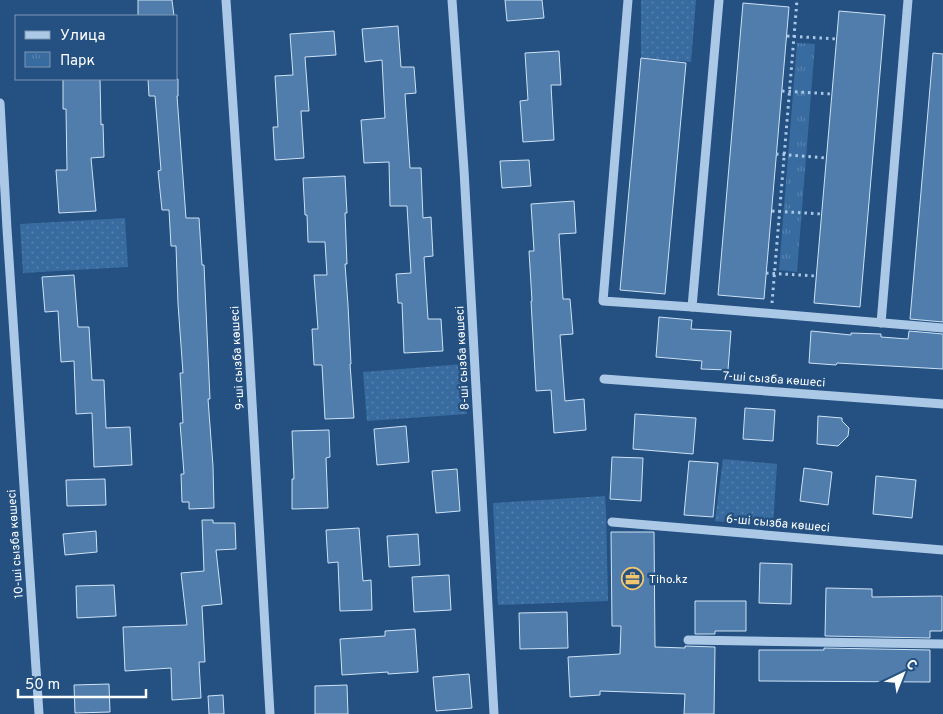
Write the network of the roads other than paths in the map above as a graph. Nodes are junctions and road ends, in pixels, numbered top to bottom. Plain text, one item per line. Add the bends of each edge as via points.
1 (226, 0) edge
2 (452, 0) edge
3 (628, 0) edge
4 (719, 0) edge
5 (908, 0) edge
6 (0, 103) edge
7 (692, 307) junction
8 (881, 323) junction
9 (943, 328) edge
10 (604, 379) dead end
11 (943, 404) edge
12 (612, 522) dead end
13 (943, 550) edge
14 (688, 640) dead end
15 (943, 644) edge
16 (39, 714) edge
17 (270, 714) edge
18 (494, 714) edge

1 - 17 street, 9-ші сызба көшесі
2 - 18 street, 8-ші сызба көшесі
3 - 7 street via 603,300
4 - 7 street
5 - 8 street
6 - 16 street, 10-ші сызба көшесі
7 - 8 street
8 - 9 street
10 - 11 street, 7-ші сызба көшесі
12 - 13 street, 6-ші сызба көшесі
14 - 15 street

